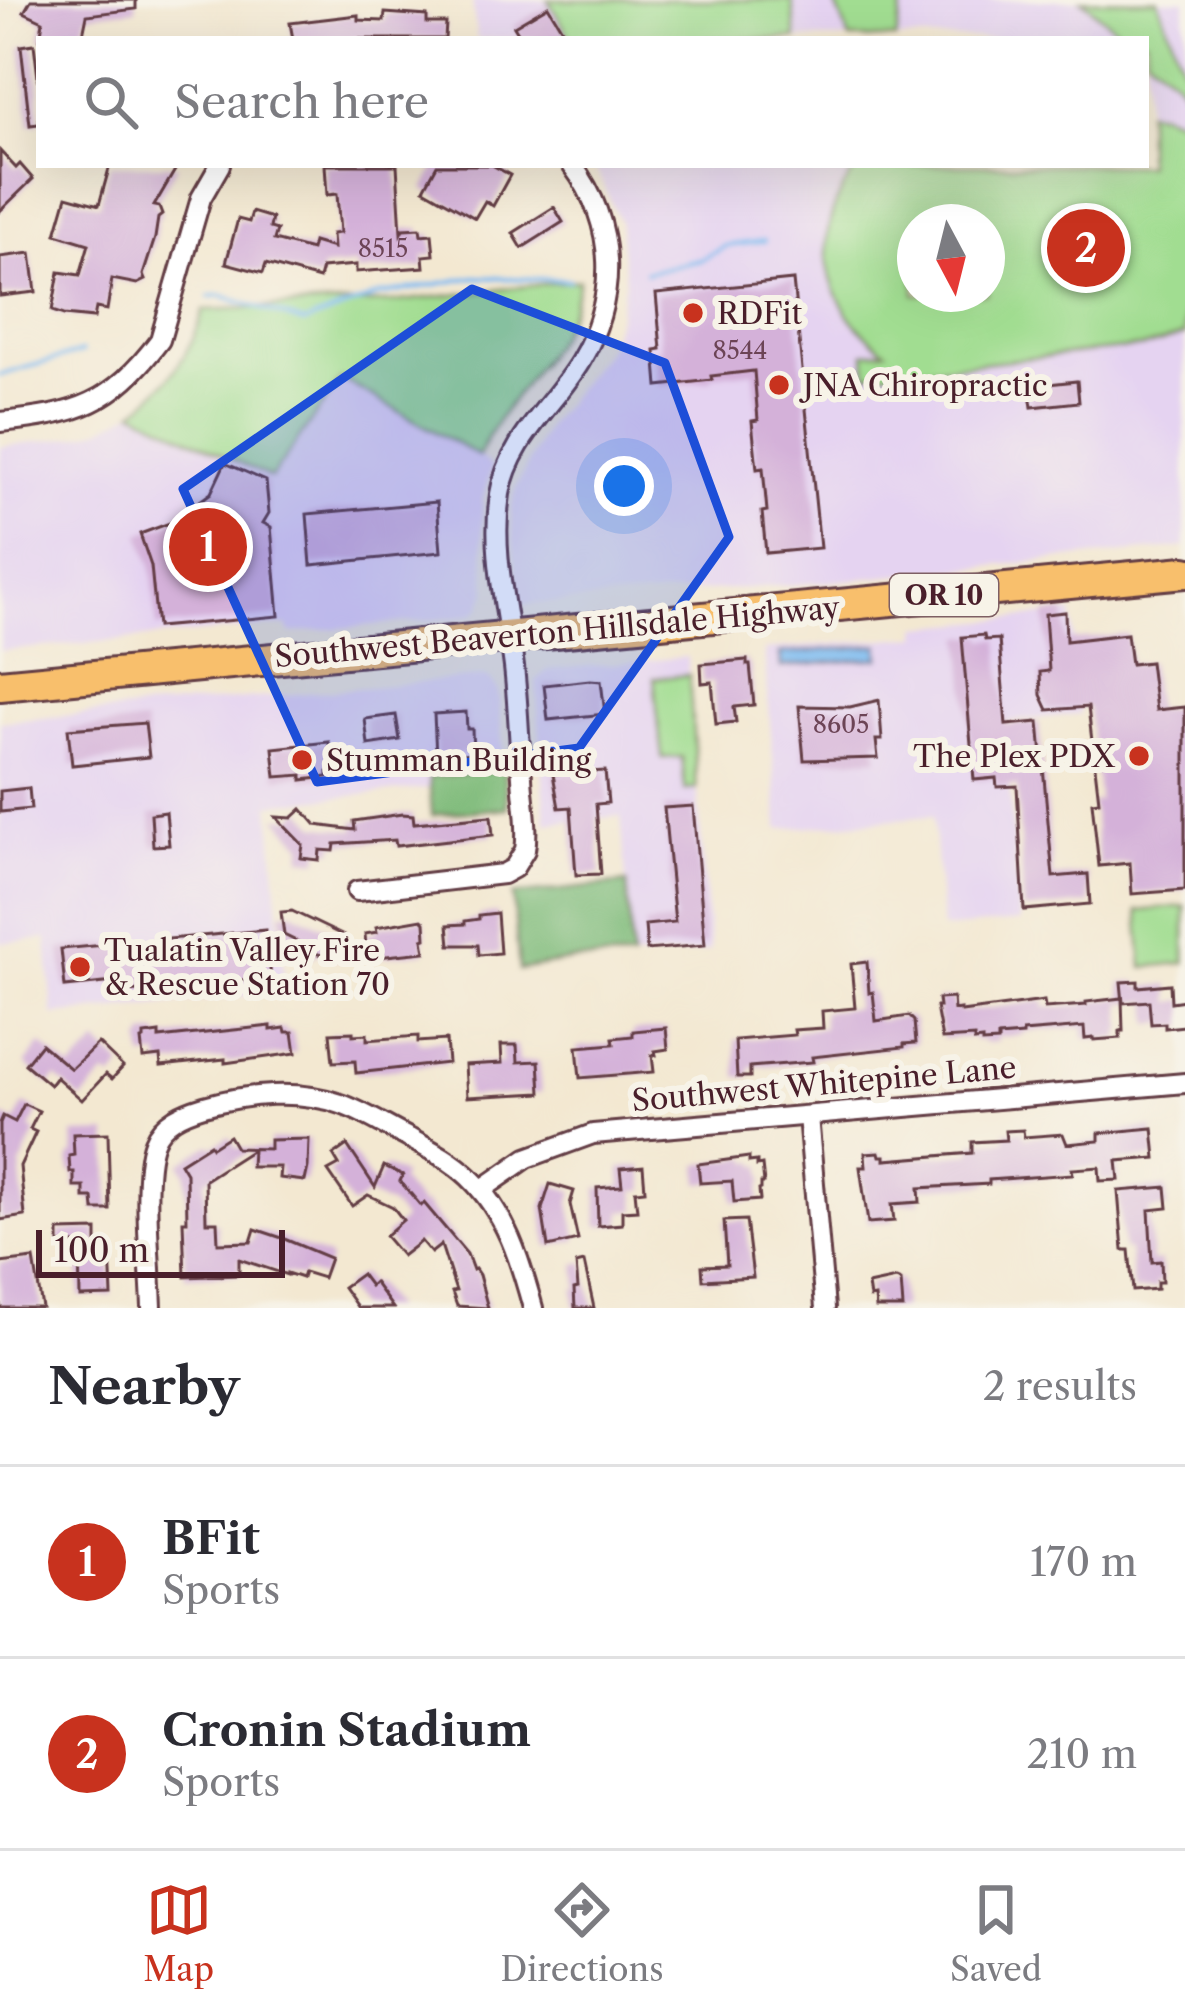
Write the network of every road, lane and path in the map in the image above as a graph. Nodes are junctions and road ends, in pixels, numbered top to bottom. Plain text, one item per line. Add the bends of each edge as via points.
1 (218, 168) edge
2 (574, 168) edge
3 (0, 422) edge
4 (1185, 572) edge
5 (509, 636) junction
6 (0, 686) edge
7 (357, 891) dead end
8 (1185, 1083) edge
9 (808, 1116) junction
10 (481, 1190) junction
11 (152, 1308) edge
12 (532, 1308) edge
13 (825, 1308) edge

1 - 3 street via 201,198 160,340 147,357 82,407
2 - 5 street via 600,216 606,290 579,363 513,454 500,492 497,551
4 - 5 main road, Southwest Beaverton Hillsdale Highway / OR 10
5 - 6 main road, Southwest Beaverton Hillsdale Highway / OR 10
5 - 7 street via 526,841 519,861 503,874
8 - 9 street, Southwest Whitepine Lane
9 - 10 street, Southwest Whitepine Lane via 593,1134 526,1158
9 - 13 street
10 - 11 street via 447,1159 316,1097 220,1102 174,1118 153,1143 148,1176
10 - 12 street via 509,1234

